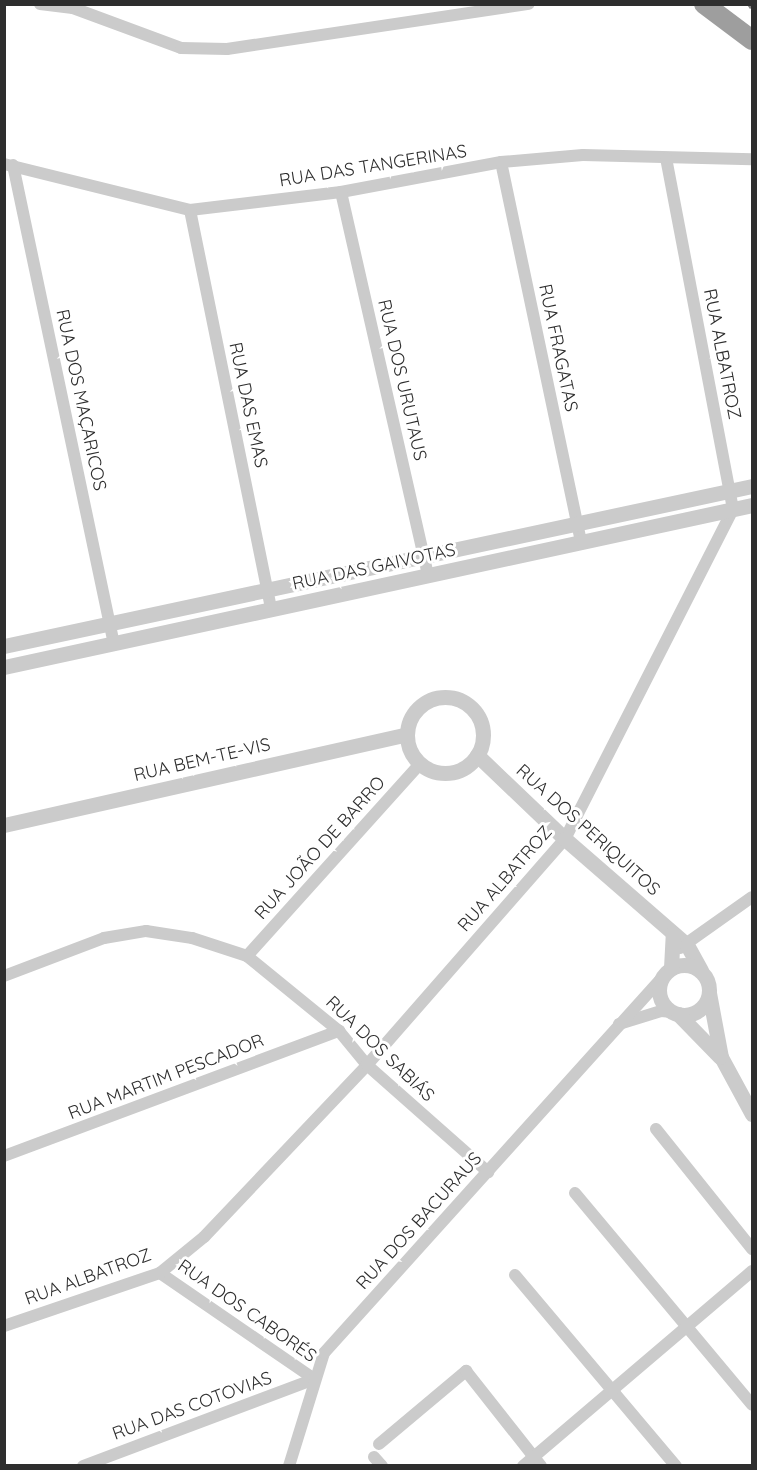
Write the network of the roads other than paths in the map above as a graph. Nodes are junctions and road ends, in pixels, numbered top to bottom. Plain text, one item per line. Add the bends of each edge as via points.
1 (40, 4) edge
2 (529, 4) edge
3 (704, 4) edge
4 (753, 40) edge
5 (666, 158) junction
6 (753, 159) edge
7 (501, 162) junction
8 (9, 164) edge
9 (341, 192) junction
10 (189, 210) junction
11 (753, 486) edge
12 (730, 491) junction
13 (753, 505) edge
14 (733, 509) junction
15 (576, 524) junction
16 (581, 542) junction
17 (424, 555) junction
18 (428, 576) junction
19 (267, 587) junction
20 (271, 608) junction
21 (110, 622) junction
22 (114, 644) junction
23 (4, 646) edge
24 (4, 667) edge
25 (407, 734) junction
26 (477, 755) junction
27 (420, 764) junction
28 (4, 825) edge
29 (565, 839) junction
30 (753, 897) edge
31 (680, 948) junction
32 (247, 956) junction
33 (701, 970) junction
34 (666, 973) junction
35 (4, 976) edge
36 (709, 993) junction
37 (676, 1013) junction
38 (617, 1025) junction
39 (339, 1031) junction
40 (721, 1058) junction
41 (367, 1065) junction
42 (752, 1110) edge
43 (656, 1129) dead end
44 (4, 1156) edge
45 (488, 1172) junction
46 (575, 1193) dead end
47 (753, 1249) edge
48 (753, 1272) edge
49 (160, 1273) junction
50 (515, 1275) dead end
51 (4, 1326) edge
52 (686, 1327) junction
53 (314, 1379) junction
54 (611, 1388) junction
55 (753, 1405) edge
56 (379, 1444) dead end
57 (537, 1461) edge
58 (82, 1466) edge
59 (289, 1466) edge
60 (523, 1466) edge
61 (676, 1466) edge

1 - 2 street via 73,8 181,48 216,48
3 - 4 highway
5 - 6 street, RUA DAS TANGERINAS
5 - 7 street, RUA DAS TANGERINAS via 583,155
5 - 12 street, RUA ALBATROZ
7 - 9 street, RUA DAS TANGERINAS
7 - 15 street, RUA FRAGATAS
8 - 10 street, RUA DAS TANGERINAS
8 - 21 street, RUA DOS MAÇARICOS
9 - 10 street, RUA DAS TANGERINAS
9 - 17 street, RUA DOS URUTAUS
10 - 19 street, RUA DAS EMAS
11 - 12 street, RUA DAS GAIVOTAS
12 - 14 street, RUA ALBATROZ
12 - 15 street, RUA DAS GAIVOTAS
13 - 14 street, RUA DAS GAIVOTAS
14 - 16 street, RUA DAS GAIVOTAS
14 - 29 street, RUA ALBATROZ
15 - 16 street, RUA FRAGATAS
15 - 17 street, RUA DAS GAIVOTAS
16 - 18 street, RUA DAS GAIVOTAS
17 - 18 street, RUA DOS URUTAUS
17 - 19 street, RUA DAS GAIVOTAS
18 - 20 street, RUA DAS GAIVOTAS
19 - 20 street, RUA DAS EMAS
19 - 21 street, RUA DAS GAIVOTAS
20 - 22 street, RUA DAS GAIVOTAS
21 - 22 street, RUA DOS MAÇARICOS
21 - 23 street, RUA DAS GAIVOTAS
22 - 24 street, RUA DAS GAIVOTAS
25 - 26 street via 411,718 422,705 442,698 457,700 474,711 481,725
25 - 27 street via 410,750
25 - 28 street, RUA BEM-TE-VIS
26 - 27 street via 467,766 448,773
26 - 29 street, RUA DOS PERIQUITOS
27 - 32 street, RUA JOÃO DE BARRO
29 - 31 street, RUA DOS PERIQUITOS via 673,933
29 - 41 street, RUA ALBATROZ
30 - 31 street
31 - 33 street, RUA DOS PERIQUITOS
31 - 34 street
32 - 35 street, RUA DOS SABIÁS via 192,938 146,931 104,938
32 - 39 street, RUA DOS SABIÁS
33 - 34 street via 687,964
33 - 36 street
34 - 37 street via 659,996
34 - 38 street, RUA DOS BACURAUS
36 - 37 street via 697,1012
36 - 40 street
37 - 38 street via 661,1011
37 - 40 street
38 - 45 street, RUA DOS BACURAUS
39 - 41 street, RUA DOS SABIÁS
39 - 44 street, RUA MARTIM PESCADOR
40 - 42 street
41 - 45 street, RUA DOS SABIÁS
41 - 49 street, RUA ALBATROZ via 204,1237
43 - 47 street
45 - 53 street, RUA DOS BACURAUS via 324,1353
46 - 52 street
48 - 52 street
49 - 51 street, RUA ALBATROZ
49 - 53 street, RUA DOS CABORÉS
50 - 54 street
52 - 54 street
52 - 55 street
53 - 58 street, RUA DAS COTOVIAS
53 - 59 street, RUA DOS BACURAUS
54 - 57 street
54 - 61 street
56 - 57 street via 466,1371
57 - 60 street

